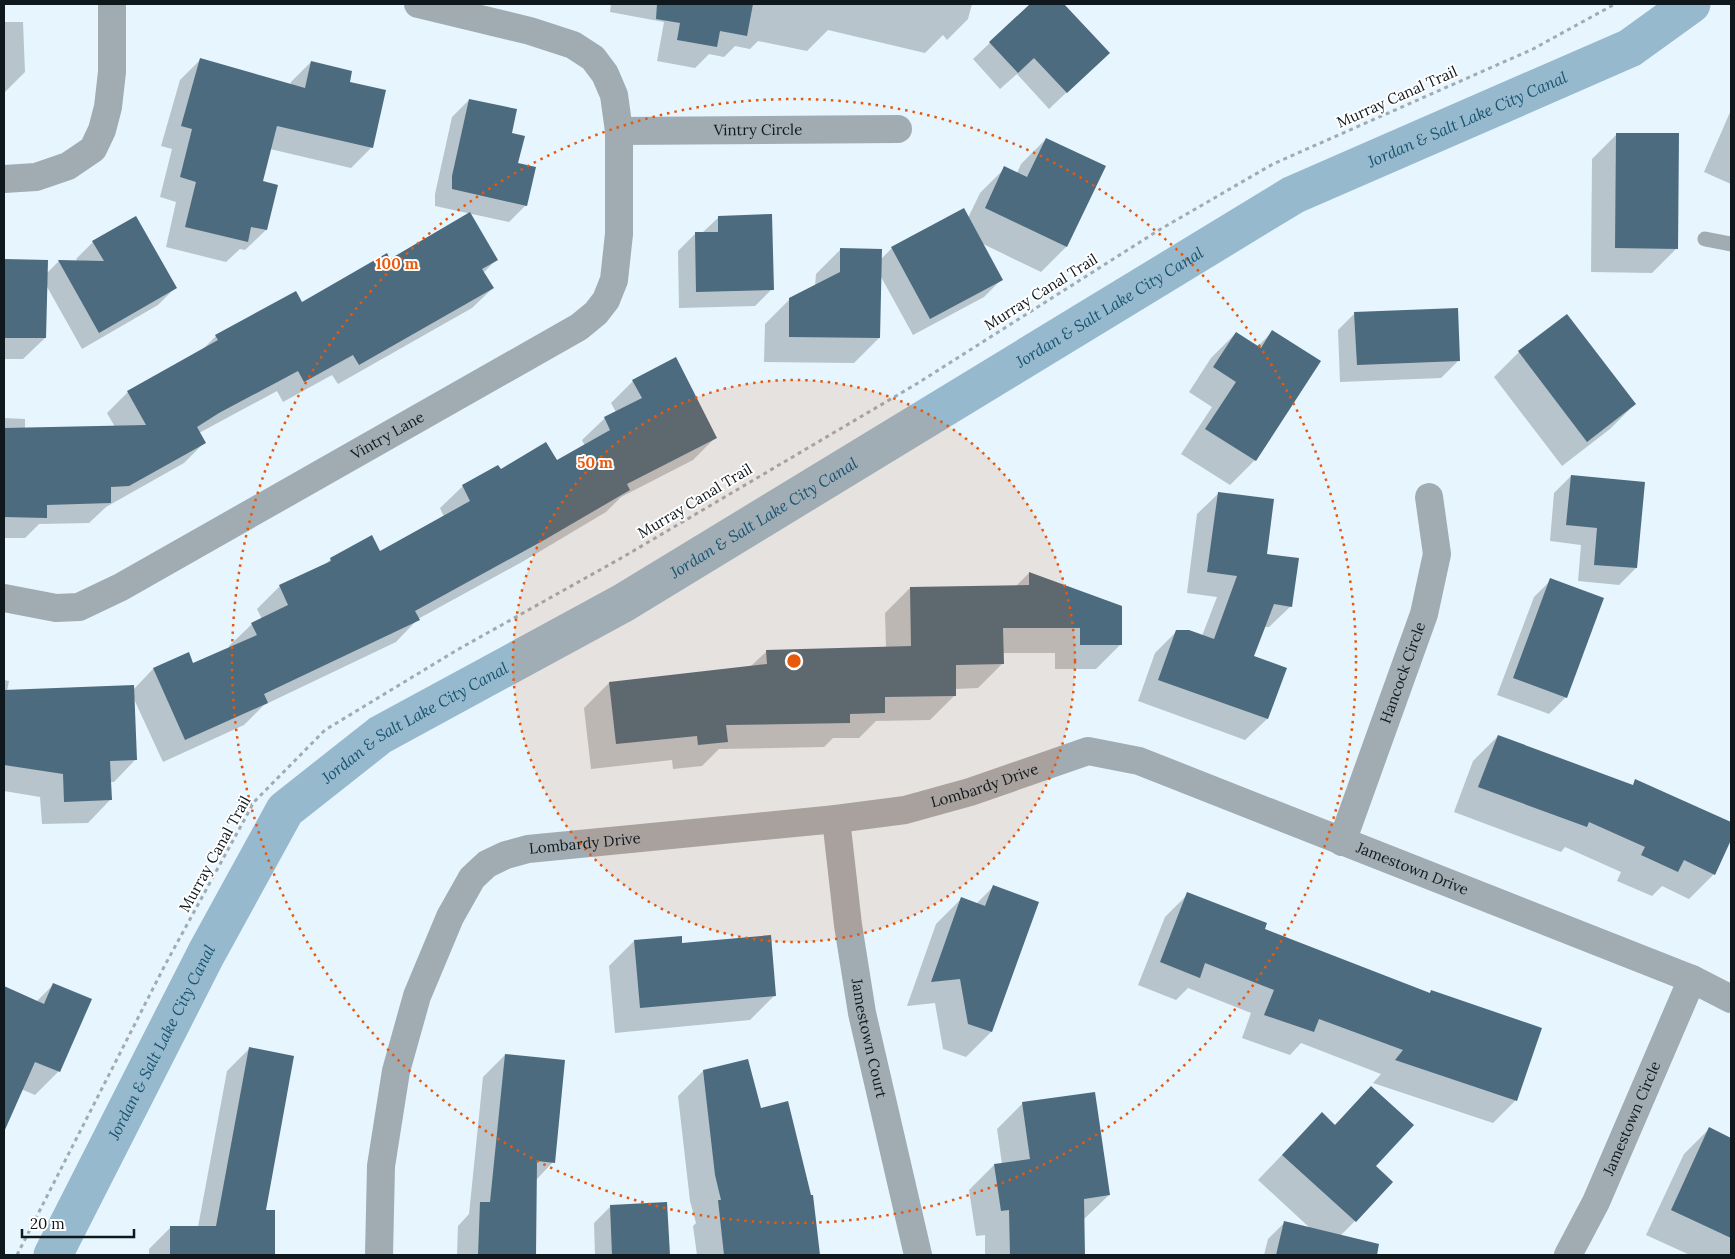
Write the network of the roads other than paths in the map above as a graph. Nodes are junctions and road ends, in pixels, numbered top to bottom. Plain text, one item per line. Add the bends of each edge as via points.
1 (112, 4) edge
2 (418, 4) edge
3 (898, 129) dead end
4 (619, 131) junction
5 (4, 179) edge
6 (1705, 239) dead end
7 (1731, 244) edge
8 (1429, 497) dead end
9 (4, 598) edge
10 (1088, 751) joint
11 (836, 819) junction
12 (1342, 842) junction
13 (1692, 980) junction
14 (1731, 999) edge
15 (379, 1255) edge
16 (918, 1255) edge
17 (1568, 1255) edge

1 - 5 street via 112,72 108,107 93,149 68,166 36,177
2 - 4 street, Vintry Lane via 530,31 573,45 593,58 605,74 614,95
3 - 4 street, Vintry Circle
4 - 9 street, Vintry Lane via 619,234 614,280 606,300 579,327 121,587 78,606 56,608
6 - 7 lane
8 - 12 street, Hancock Circle via 1437,554 1424,614
10 - 11 street, Lombardy Drive via 961,795 905,810
10 - 12 street, Jamestown Drive via 1139,761
11 - 15 street, Lombardy Drive via 528,849 487,864 472,878 450,917 417,996 396,1070 381,1166
11 - 16 street, Jamestown Court via 862,1013
12 - 13 street, Jamestown Drive
13 - 14 street, Jamestown Drive
13 - 17 street, Jamestown Circle via 1596,1202

